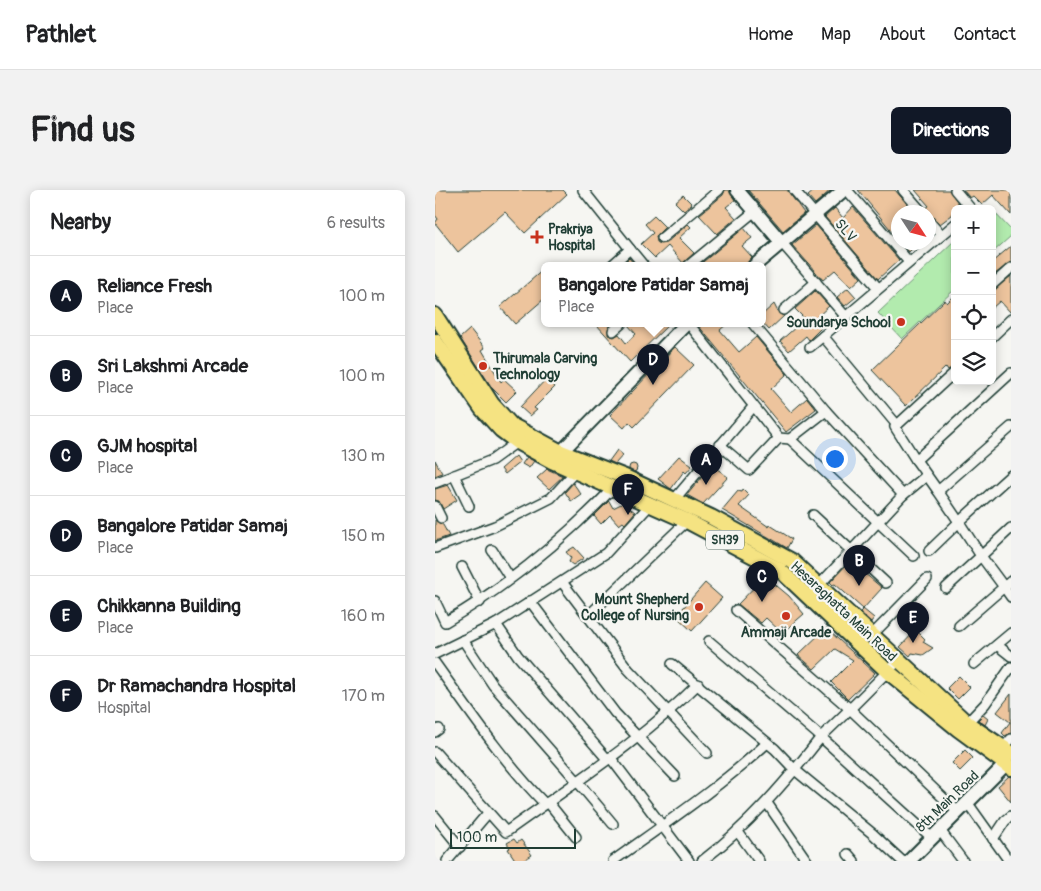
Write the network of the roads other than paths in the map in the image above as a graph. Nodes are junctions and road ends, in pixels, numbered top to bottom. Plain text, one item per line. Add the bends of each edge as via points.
1 (583, 190) edge
2 (719, 190) edge
3 (737, 190) edge
4 (794, 190) edge
5 (845, 190) edge
6 (903, 190) edge
7 (955, 190) edge
8 (916, 205) edge
9 (968, 205) edge
10 (755, 211) junction
11 (815, 215) junction
12 (951, 227) edge
13 (936, 229) edge
14 (941, 235) junction
15 (662, 238) dead end
16 (782, 243) junction
17 (630, 249) junction
18 (615, 262) edge
19 (641, 262) edge
20 (693, 262) edge
21 (760, 262) edge
22 (909, 262) junction
23 (1011, 268) edge
24 (996, 281) edge
25 (816, 282) junction
26 (879, 288) junction
27 (783, 310) dead end
28 (435, 315) edge
29 (846, 317) junction
30 (1011, 319) edge
31 (618, 327) edge
32 (684, 327) edge
33 (689, 327) edge
34 (756, 327) edge
35 (613, 332) dead end
36 (996, 333) edge
37 (823, 336) junction
38 (435, 340) edge
39 (810, 348) dead end
40 (1011, 373) edge
41 (951, 376) edge
42 (753, 407) junction
43 (826, 411) junction
44 (897, 425) junction
45 (1011, 427) edge
46 (779, 438) junction
47 (790, 439) junction
48 (517, 442) junction
49 (720, 444) junction
50 (561, 452) junction
51 (916, 460) junction
52 (576, 471) junction
53 (454, 475) junction
54 (1011, 475) edge
55 (926, 476) junction
56 (435, 483) edge
57 (613, 488) junction
58 (938, 491) junction
59 (903, 494) junction
60 (673, 501) junction
61 (649, 505) junction
62 (435, 506) edge
63 (469, 506) dead end
64 (813, 515) dead end
65 (441, 518) dead end
66 (687, 521) junction
67 (878, 522) junction
68 (959, 522) junction
69 (1011, 528) edge
70 (435, 548) edge
71 (492, 550) dead end
72 (850, 550) junction
73 (929, 552) dead end
74 (914, 556) dead end
75 (981, 556) junction
76 (461, 568) dead end
77 (510, 578) junction
78 (927, 579) dead end
79 (562, 582) junction
80 (886, 583) dead end
81 (819, 584) junction
82 (1008, 584) edge
83 (946, 588) dead end
84 (809, 596) junction
85 (1011, 597) edge
86 (435, 601) edge
87 (530, 601) junction
88 (481, 602) junction
89 (736, 610) dead end
90 (587, 616) junction
91 (496, 624) junction
92 (959, 626) dead end
93 (1011, 633) edge
94 (871, 636) junction
95 (463, 640) junction
96 (709, 641) dead end
97 (997, 644) junction
98 (435, 654) edge
99 (1011, 656) edge
100 (898, 661) junction
101 (435, 662) edge
102 (672, 664) dead end
103 (974, 664) dead end
104 (1011, 667) edge
105 (887, 670) junction
106 (698, 684) junction
107 (850, 709) junction
108 (671, 712) junction
109 (967, 723) junction
110 (639, 737) junction
111 (821, 737) junction
112 (767, 743) junction
113 (435, 752) edge
114 (707, 753) dead end
115 (1008, 754) edge
116 (608, 758) junction
117 (795, 770) junction
118 (675, 776) dead end
119 (577, 781) junction
120 (967, 802) junction
121 (547, 803) junction
122 (767, 803) junction
123 (957, 812) junction
124 (488, 813) junction
125 (435, 816) edge
126 (1011, 816) edge
127 (613, 824) dead end
128 (662, 826) junction
129 (738, 832) junction
130 (935, 833) junction
131 (576, 837) dead end
132 (993, 839) junction
133 (460, 847) junction
134 (715, 857) edge
135 (447, 861) edge
136 (613, 861) edge
137 (689, 861) edge
138 (702, 861) edge
139 (759, 861) edge
140 (807, 861) edge
141 (901, 861) edge
142 (909, 861) edge
143 (963, 861) edge
144 (1009, 861) edge

1 - 17 street
2 - 15 street
3 - 10 street
4 - 11 street, SLV
5 - 11 street
5 - 22 street
6 - 8 street
7 - 9 street
10 - 16 street
10 - 20 street
11 - 16 street
11 - 26 street, SLV
12 - 14 street
13 - 14 street
14 - 22 street
16 - 21 street
16 - 25 street
17 - 18 street
17 - 19 street
22 - 26 street
23 - 24 street
25 - 27 street
25 - 29 street
26 - 29 street
28 - 50 main road, Hesaraghatta Main Road via 492,404 511,425
29 - 37 street
30 - 36 street
31 - 35 street
32 - 50 street
33 - 42 street
34 - 43 street
37 - 39 street
37 - 44 street
38 - 48 main road, Hesaraghatta Main Road / SH39 via 482,409
40 - 51 street
41 - 44 street
42 - 46 street
42 - 49 street
43 - 47 street
43 - 59 street
44 - 51 street via 895,427
45 - 58 street
46 - 47 street
46 - 49 street via 749,470
47 - 67 street
48 - 52 main road, Hesaraghatta Main Road / SH39
48 - 53 street via 492,460
49 - 60 street
50 - 60 main road, Hesaraghatta Main Road via 625,477
51 - 55 street
52 - 57 main road, Hesaraghatta Main Road / SH39
52 - 70 street via 551,498 495,526
53 - 56 street
53 - 63 street
54 - 68 street
55 - 58 street
55 - 59 street
57 - 61 main road, Hesaraghatta Main Road / SH39
57 - 77 street via 587,515
58 - 68 street
59 - 67 street
60 - 81 main road, Hesaraghatta Main Road via 711,517 792,561
61 - 66 main road, Hesaraghatta Main Road / SH39
61 - 79 street via 606,552
62 - 65 street
64 - 72 street
66 - 84 main road, Hesaraghatta Main Road / SH39 via 780,570
66 - 90 street
67 - 72 street
67 - 74 street
68 - 73 street
68 - 75 street
69 - 75 street
71 - 77 street
72 - 80 street
72 - 81 street
75 - 82 street
75 - 83 street
76 - 88 street
77 - 88 street
78 - 94 street
79 - 87 street
79 - 90 street
81 - 84 street
81 - 94 main road, Hesaraghatta Main Road
82 - 85 street
82 - 92 street
84 - 105 main road, Hesaraghatta Main Road / SH39
86 - 88 street via 445,622
87 - 91 street
87 - 110 street via 615,713
89 - 107 street
90 - 108 street via 629,669
91 - 95 street
91 - 116 street via 535,676
93 - 97 street
94 - 100 main road, Hesaraghatta Main Road
95 - 98 street
95 - 119 street via 493,685
96 - 111 street
97 - 99 street
97 - 103 street
100 - 105 street
100 - 109 main road, Hesaraghatta Main Road
101 - 121 street via 514,772
102 - 106 street
104 - 109 street
105 - 107 street
105 - 115 main road, Hesaraghatta Main Road / SH39 via 958,729
106 - 108 street
106 - 112 street
107 - 111 street
107 - 123 street
108 - 110 street
108 - 114 street
109 - 115 main road, Hesaraghatta Main Road
110 - 116 street
110 - 118 street
111 - 117 street
111 - 130 street
112 - 117 street
112 - 128 street via 742,767
113 - 124 street
115 - 120 street, 8th Main Road
116 - 119 street
116 - 128 street
117 - 122 street
117 - 141 street
119 - 121 street
119 - 127 street
120 - 123 street, 8th Main Road
120 - 132 street
121 - 124 street via 506,832
121 - 131 street
122 - 129 street
122 - 140 street
123 - 130 street, 8th Main Road
124 - 133 street
125 - 133 street
126 - 132 street
128 - 136 street
128 - 137 street
129 - 134 street
129 - 139 street
130 - 142 street, 8th Main Road
130 - 143 street
132 - 144 street
133 - 135 street
134 - 138 street

